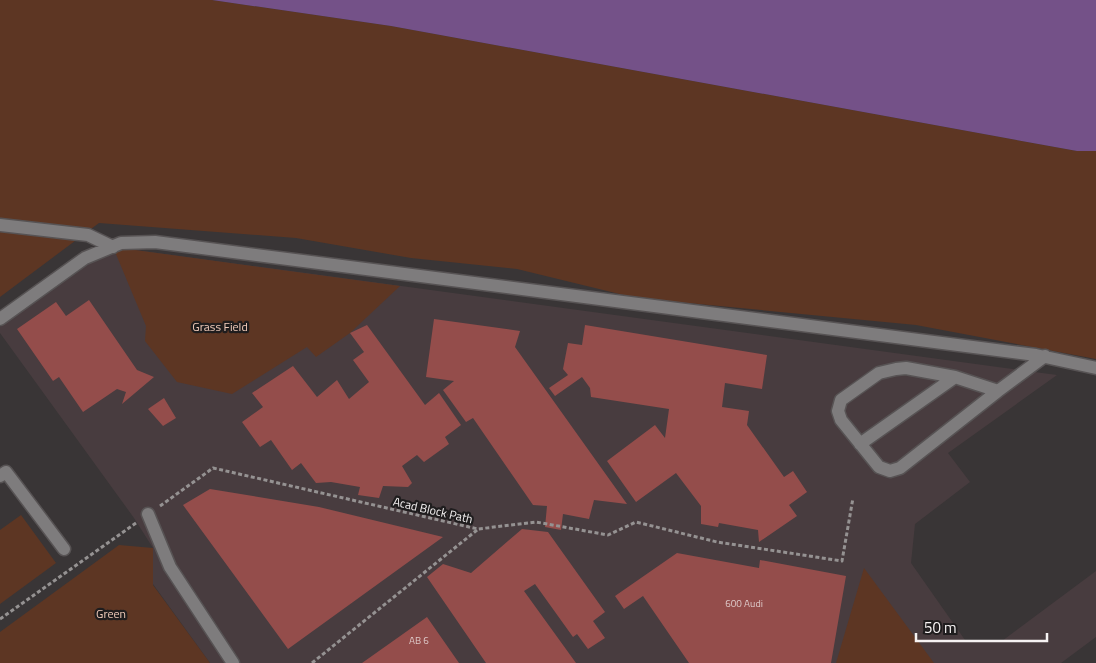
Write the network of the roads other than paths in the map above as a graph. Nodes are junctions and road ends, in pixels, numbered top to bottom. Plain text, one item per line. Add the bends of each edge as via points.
1 (0, 225) edge
2 (113, 246) junction
3 (0, 318) edge
4 (1045, 356) junction
5 (1096, 368) edge
6 (955, 377) junction
7 (998, 391) junction
8 (860, 444) junction
9 (2, 471) edge
10 (148, 514) road end
11 (64, 549) dead end
12 (233, 663) edge

1 - 2 lane via 88,236
2 - 3 lane via 85,258
2 - 4 lane via 155,242
4 - 5 lane
4 - 7 lane
6 - 7 lane
6 - 8 lane
6 - 8 lane via 906,368 880,373 841,400 838,411 841,420
7 - 8 lane via 900,468 890,471 879,467
9 - 11 lane
10 - 12 lane via 170,567

